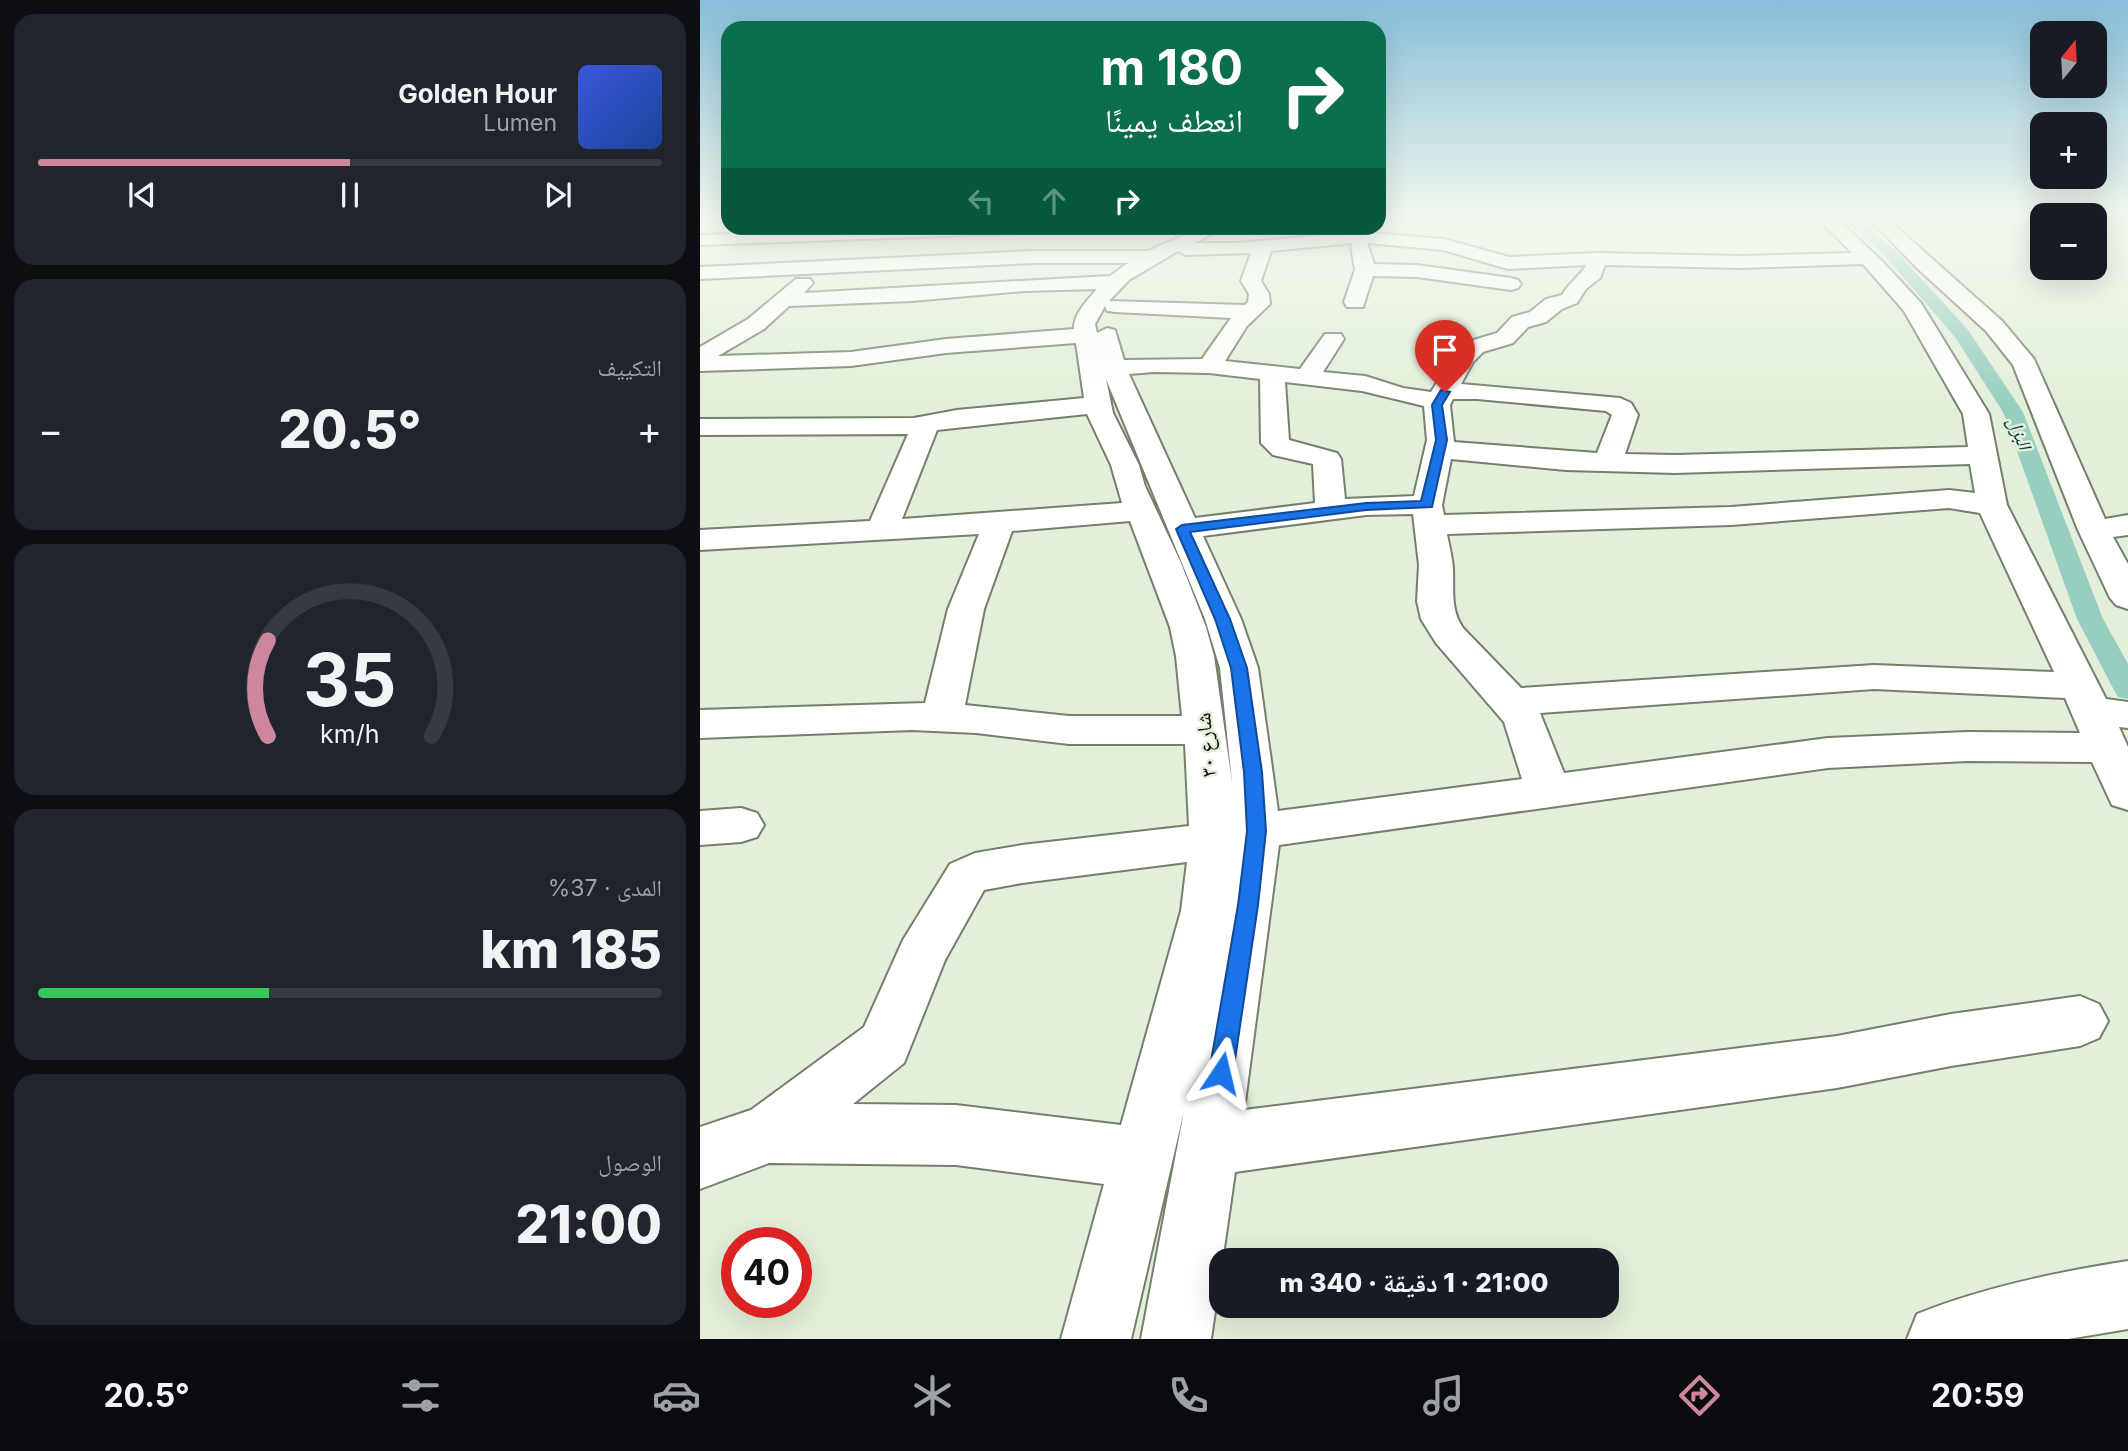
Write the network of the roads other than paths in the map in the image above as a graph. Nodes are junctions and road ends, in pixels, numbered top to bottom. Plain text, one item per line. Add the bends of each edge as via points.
1 (807, 278) edge
2 (1135, 278) edge
3 (1251, 278) edge
4 (1362, 278) edge
5 (1471, 278) edge
6 (1587, 278) edge
7 (1886, 278) edge
8 (1940, 278) edge
9 (1511, 284) dead end
10 (1114, 294) junction
11 (782, 300) junction
12 (1355, 302) dead end
13 (1250, 312) junction
14 (1333, 339) dead end
15 (700, 356) edge
16 (700, 364) edge
17 (1209, 366) junction
18 (1097, 370) junction
19 (1272, 373) junction
20 (1307, 377) junction
21 (1442, 397) junction
22 (926, 424) junction
23 (700, 427) edge
24 (1440, 449) junction
25 (1982, 455) junction
26 (1608, 463) junction
27 (1992, 505) junction
28 (1141, 511) junction
29 (1331, 512) junction
30 (1428, 515) junction
31 (999, 523) junction
32 (2128, 525) edge
33 (882, 529) junction
34 (1182, 529) junction
35 (2094, 530) junction
36 (700, 541) edge
37 (2128, 598) edge
38 (1205, 623) junction
39 (1511, 702) junction
40 (2102, 715) edge
41 (942, 717) junction
42 (700, 724) edge
43 (1205, 730) junction
44 (1549, 793) junction
45 (2128, 794) edge
46 (1235, 836) junction
47 (2080, 1021) dead end
48 (769, 1133) junction
49 (1208, 1145) junction
50 (700, 1158) edge
51 (1144, 1159) junction
52 (2128, 1295) edge
53 (1096, 1339) edge
54 (1176, 1339) edge
55 (1941, 1339) edge

1 - 11 street
2 - 10 street
3 - 13 street via 1259,304
4 - 12 street
5 - 9 street
6 - 21 street via 1570,299 1520,322 1505,338 1469,351
7 - 25 street via 1913,308 1976,414
8 - 35 street via 1994,326 2025,364
10 - 11 street via 1024,285
10 - 13 street
10 - 18 street via 1087,317
11 - 15 street via 755,324
13 - 17 street
14 - 20 street
16 - 18 street via 851,359 946,346
17 - 18 street
17 - 19 street
18 - 22 street via 957,418
18 - 28 street, شارع ٣٠
18 - 34 street, شارع ٣٠
19 - 20 street
19 - 29 street via 1275,443 1327,459
20 - 21 street via 1373,385 1400,395
21 - 24 street
21 - 26 street via 1490,393 1622,408 1625,415
22 - 23 street
22 - 33 street
24 - 26 street
24 - 30 street via 1430,480
25 - 26 street
25 - 27 street
27 - 30 street via 1949,499 1731,516
27 - 40 street
28 - 31 street
28 - 38 street, شارع ٣٠
29 - 30 street via 1366,506
29 - 34 street
30 - 39 street via 1439,620
31 - 33 street
31 - 41 street via 966,609
32 - 35 street
33 - 36 street
34 - 38 street, شارع ٣٠
35 - 37 street
38 - 43 street, شارع ٣٠ via 1201,690
38 - 46 street, شارع ٣٠ via 1239,668 1253,772
39 - 40 street via 1866,678 1958,679
39 - 44 street via 1524,721
40 - 44 street via 2029,745 1828,753
40 - 45 street
41 - 42 street
41 - 43 street via 1069,730
43 - 46 street, شارع ٣٠
44 - 46 street
46 - 48 street via 975,872 955,895 921,956 884,1045
46 - 49 street, شارع ٣٠ via 1248,905
46 - 51 street, شارع ٣٠ via 1206,911
47 - 49 street via 1837,1062
48 - 50 street
48 - 51 street via 956,1135
49 - 54 street, شارع ٣٠
51 - 53 street, شارع ٣٠
52 - 55 street via 2067,1305

